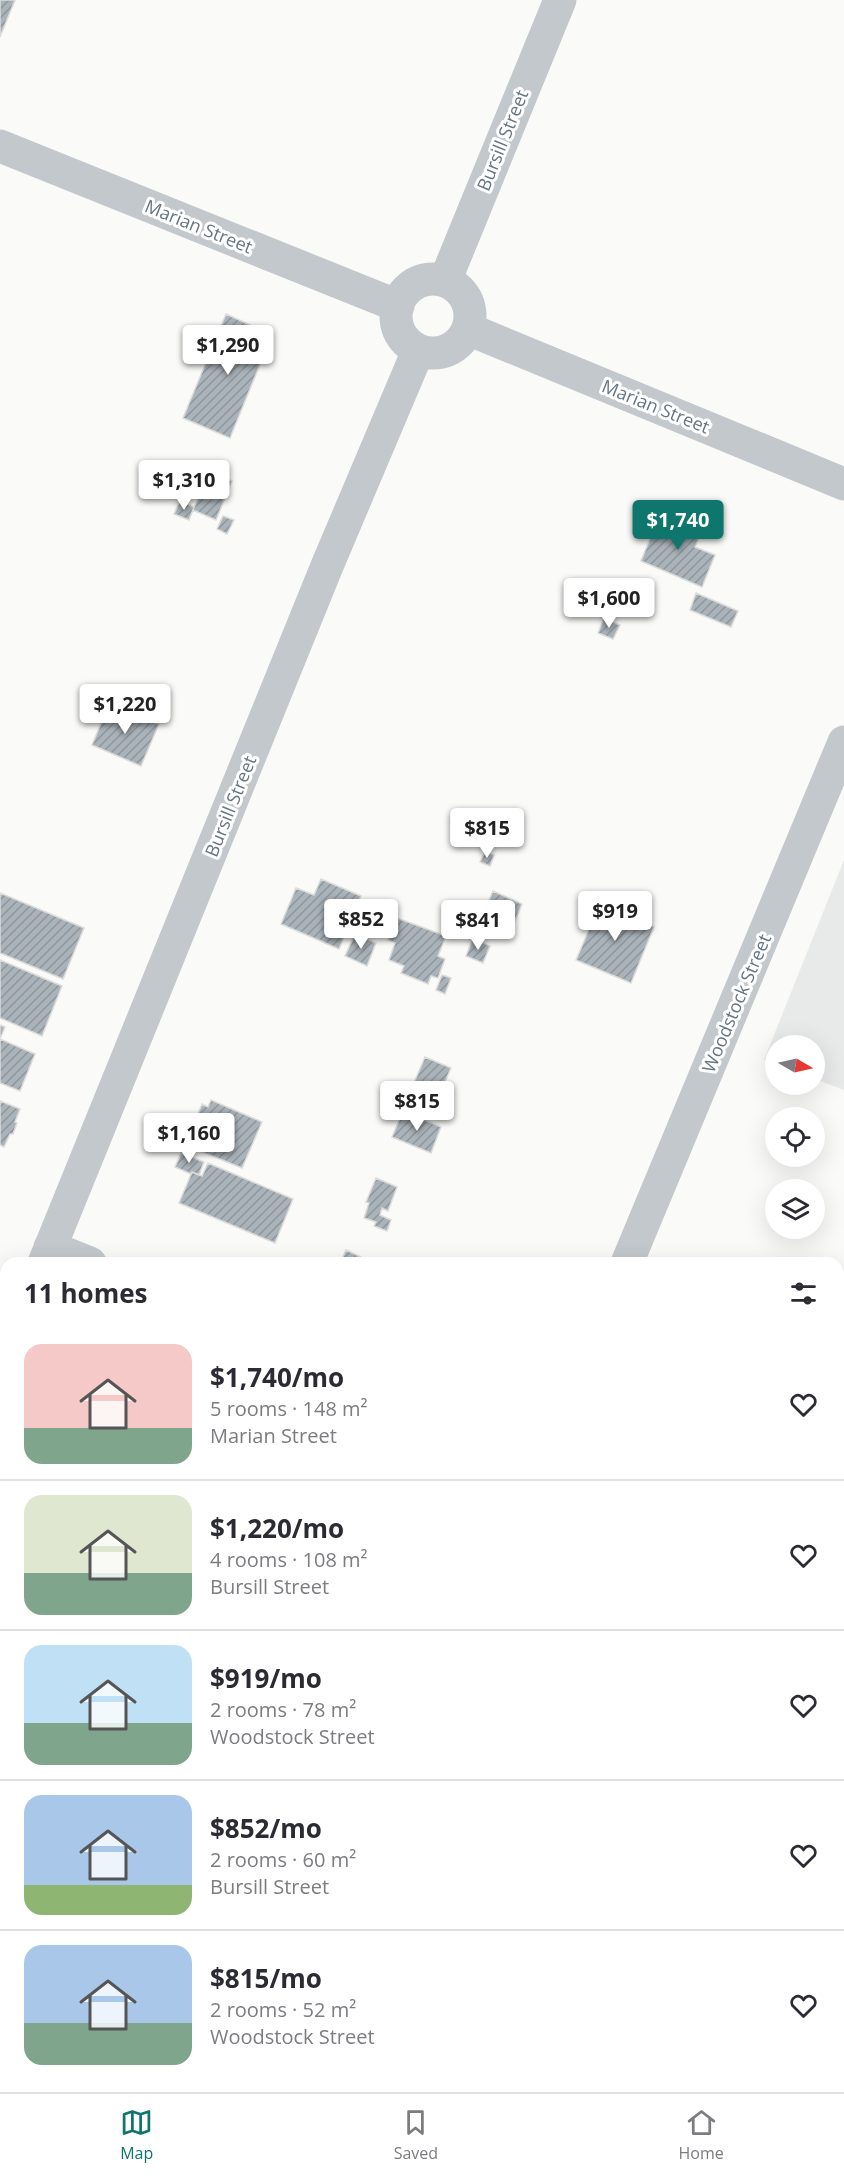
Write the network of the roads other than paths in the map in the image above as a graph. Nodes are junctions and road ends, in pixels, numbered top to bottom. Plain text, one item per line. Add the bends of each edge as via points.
1 (560, 0) edge
2 (0, 146) edge
3 (445, 281) junction
4 (398, 306) junction
5 (468, 329) junction
6 (418, 351) junction
7 (844, 484) edge
8 (844, 742) edge
9 (47, 1255) edge
10 (629, 1257) edge

1 - 3 street, Bursill Street
2 - 4 street, Marian Street
3 - 4 street via 433,279 411,286
3 - 5 street via 464,294 469,305
4 - 6 street via 396,317 402,337
5 - 6 street via 464,338 448,351
5 - 7 street, Marian Street
6 - 9 street, Bursill Street
8 - 10 street, Woodstock Street

